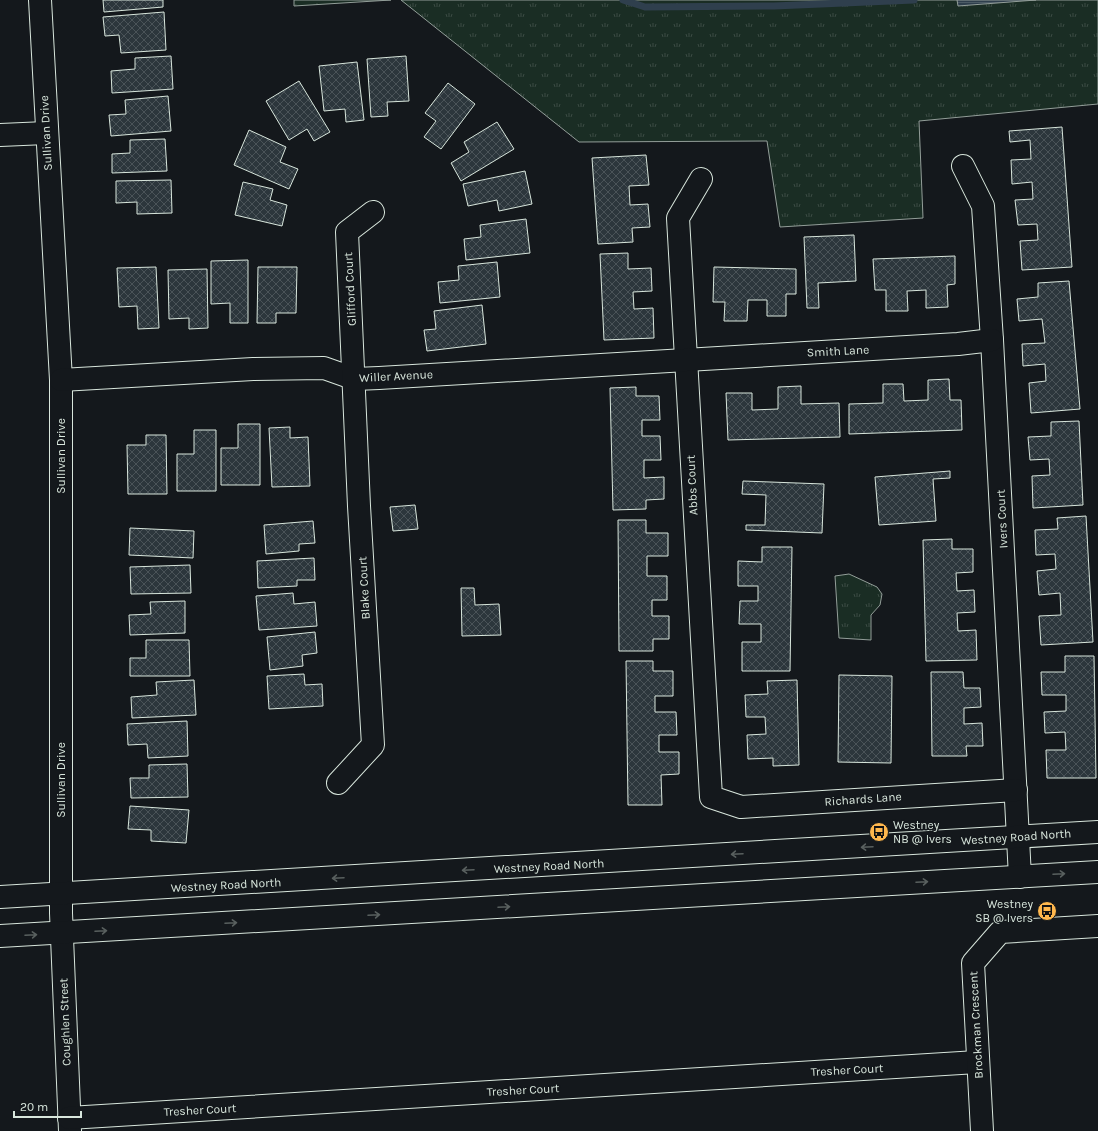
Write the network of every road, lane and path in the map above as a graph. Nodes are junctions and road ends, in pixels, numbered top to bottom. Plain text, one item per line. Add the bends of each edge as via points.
1 (40, 0) edge
2 (46, 133) junction
3 (0, 135) edge
4 (963, 166) dead end
5 (701, 179) dead end
6 (373, 212) dead end
7 (992, 340) junction
8 (685, 361) junction
9 (355, 379) junction
10 (61, 380) junction
11 (338, 783) dead end
12 (1016, 790) junction
13 (711, 797) joint
14 (1098, 832) edge
15 (1018, 837) junction
16 (1098, 872) edge
17 (1020, 877) junction
18 (0, 897) edge
19 (61, 913) junction
20 (1098, 926) edge
21 (0, 936) edge
22 (977, 1062) junction
23 (70, 1124) edge
24 (982, 1131) edge

1 - 2 street, Sullivan Drive
2 - 3 street
2 - 10 street, Sullivan Drive
4 - 7 street, Ivers Court via 983,206
5 - 8 street, Abbs Court via 678,218
6 - 9 street, Glifford Court via 347,232
7 - 8 street, Smith Lane
7 - 12 street, Ivers Court
8 - 9 street, Willer Avenue
8 - 13 street, Abbs Court
9 - 10 street, Willer Avenue via 324,368 253,369
9 - 11 street, Blake Court via 359,506 373,745
10 - 19 street, Sullivan Drive
12 - 13 street, Richards Lane via 740,807
12 - 15 street, Ivers Court
14 - 15 street, Westney Road North
15 - 17 street, Ivers Court
15 -> 19 street, Westney Road North
17 -> 16 street, Westney Road North
19 -> 17 street, Westney Road North
18 - 19 street, Westney Road North
21 -> 19 street, Westney Road North
19 - 23 street, Coughlen Street
20 - 22 street, Brockman Crescent via 1000,932 973,963
22 - 23 street, Tresher Court
22 - 24 street, Brockman Crescent

